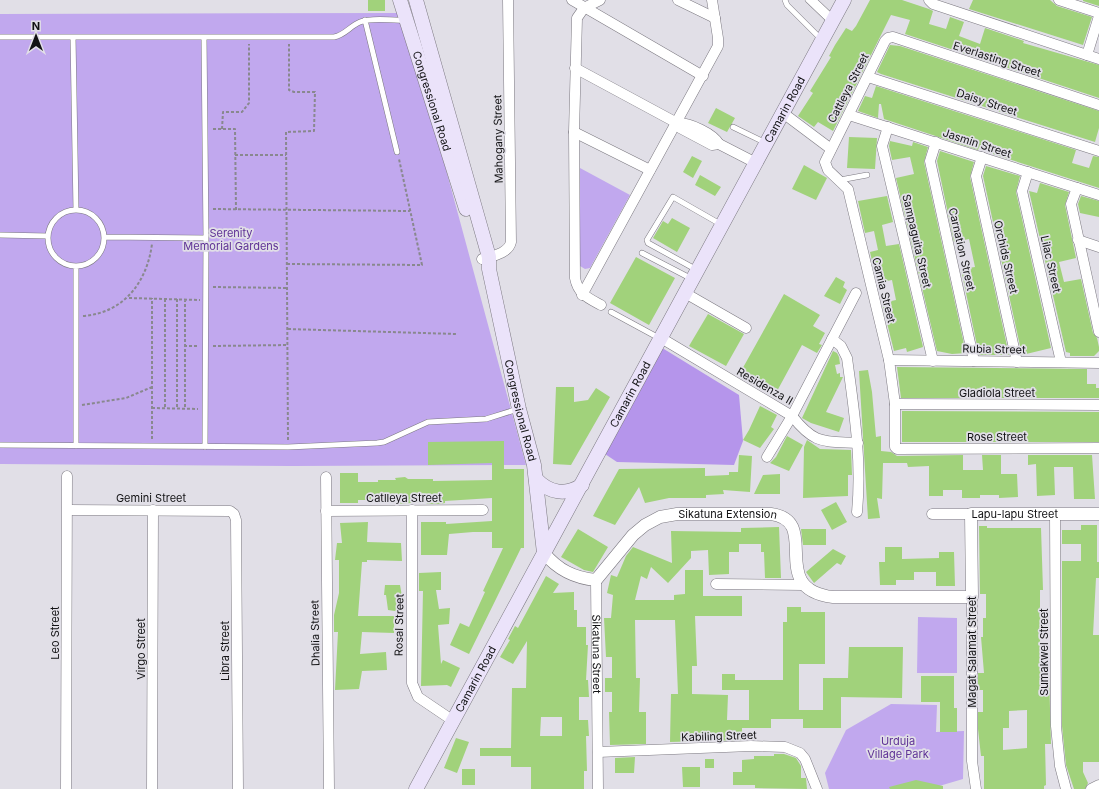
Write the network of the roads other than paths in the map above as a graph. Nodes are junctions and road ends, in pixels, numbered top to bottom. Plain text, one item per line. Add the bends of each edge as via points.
1 (400, 0) edge
2 (416, 0) edge
3 (508, 0) edge
4 (572, 0) edge
5 (600, 0) edge
6 (678, 0) edge
7 (712, 0) edge
8 (785, 0) edge
9 (808, 0) edge
10 (814, 0) edge
11 (844, 0) edge
12 (930, 0) edge
13 (1059, 0) edge
14 (584, 8) junction
15 (1099, 15) edge
16 (715, 18) junction
17 (365, 20) junction
18 (407, 20) junction
19 (833, 21) junction
20 (0, 37) edge
21 (73, 37) junction
22 (204, 38) junction
23 (888, 38) joint
24 (822, 40) junction
25 (1087, 55) junction
26 (1099, 59) edge
27 (575, 68) junction
28 (703, 76) junction
29 (868, 77) junction
30 (1099, 105) edge
31 (784, 112) junction
32 (848, 115) junction
33 (677, 122) junction
34 (733, 127) dead end
35 (888, 127) junction
36 (574, 132) junction
37 (936, 142) junction
38 (767, 143) junction
39 (831, 149) junction
40 (1099, 150) edge
41 (397, 152) road end
42 (982, 157) junction
43 (756, 164) junction
44 (650, 170) junction
45 (1028, 172) junction
46 (867, 175) dead end
47 (839, 180) junction
48 (1077, 188) junction
49 (1099, 195) edge
50 (76, 210) junction
51 (722, 226) junction
52 (0, 235) edge
53 (48, 236) junction
54 (105, 237) junction
55 (206, 238) junction
56 (1078, 240) junction
57 (1099, 248) edge
58 (642, 253) dead end
59 (486, 262) junction
60 (76, 266) junction
61 (696, 275) junction
62 (686, 293) junction
63 (856, 293) dead end
64 (582, 295) junction
65 (601, 305) dead end
66 (611, 312) dead end
67 (746, 328) dead end
68 (1099, 332) edge
69 (661, 338) junction
70 (832, 339) junction
71 (889, 360) junction
72 (933, 361) junction
73 (974, 361) junction
74 (1017, 362) junction
75 (1061, 362) junction
76 (1099, 363) edge
77 (895, 404) junction
78 (1099, 405) edge
79 (519, 409) junction
80 (792, 416) junction
81 (858, 443) junction
82 (0, 445) edge
83 (76, 446) junction
84 (205, 447) junction
85 (895, 447) joint
86 (1099, 448) edge
87 (767, 457) dead end
88 (67, 476) dead end
89 (326, 477) dead end
90 (537, 485) junction
91 (582, 485) junction
92 (575, 499) junction
93 (68, 510) junction
94 (153, 510) junction
95 (412, 510) junction
96 (483, 510) dead end
97 (326, 511) junction
98 (857, 512) dead end
99 (234, 514) joint
100 (932, 514) dead end
101 (971, 514) junction
102 (1055, 514) junction
103 (1099, 514) edge
104 (544, 553) junction
105 (596, 580) junction
106 (716, 584) dead end
107 (803, 585) junction
108 (972, 597) junction
109 (452, 720) junction
110 (598, 752) junction
111 (1099, 785) edge
112 (66, 789) edge
113 (152, 789) edge
114 (238, 789) edge
115 (329, 789) edge
116 (416, 789) edge
117 (598, 789) edge
118 (817, 789) edge
119 (976, 789) edge
120 (1066, 789) edge
121 (1091, 789) edge

1 - 18 main road, Congressional Road
2 - 59 main road, Congressional Road
3 - 59 street, Mahogany Street via 511,242 505,251
4 - 14 street
5 - 14 street
6 - 16 street
7 - 16 street
8 - 24 lane
9 - 19 lane
10 - 19 lane
11 - 19 main road, Camarin Road
12 - 25 street via 933,4
13 - 15 street
14 - 27 street via 577,18
14 - 28 street
15 - 25 street
16 - 28 street via 718,46
17 - 18 lane
17 - 22 lane via 338,36
17 - 41 lane
18 - 59 main road, Congressional Road
19 - 24 main road, Camarin Road
20 - 21 lane
21 - 22 lane
21 - 50 lane
22 - 55 lane
23 - 29 street, Cattleya Street
23 - 30 street, Everlasting Street via 893,37
24 - 31 main road, Camarin Road
25 - 26 street
27 - 33 street
27 - 36 street
28 - 33 street
29 - 32 street, Cattleya Street
29 - 40 street, Daisy Street
31 - 38 main road, Camarin Road
31 - 39 street via 804,131
32 - 35 street, Jasmin Street
32 - 39 street, Cattleya Street
33 - 43 street via 680,128 712,145 719,144
33 - 44 street
34 - 38 lane
35 - 37 street, Jasmin Street
35 - 72 street, Sampaguita Street via 882,146
36 - 44 street
36 - 64 street via 575,278 576,287
37 - 42 street, Jasmin Street
37 - 73 street, Carnation Street via 930,161
38 - 43 main road, Camarin Road
39 - 47 street, Camia Street via 825,162 826,167
42 - 45 street, Jasmin Street
42 - 74 street, Orchids Street via 976,176
43 - 51 main road, Camarin Road
44 - 64 street
45 - 48 street, Jasmin Street
45 - 75 street, Lilac Street via 1022,191
46 - 47 lane
47 - 71 street, Camia Street via 848,190
48 - 49 street, Jasmin Street
48 - 56 street via 1071,204
50 - 53 lane via 59,216 52,224
50 - 54 lane via 88,212 98,220
51 - 61 main road, Camarin Road
51 - 61 lane via 675,198 647,240
52 - 53 lane
53 - 60 lane via 50,247 56,257 65,264
54 - 55 lane
54 - 60 lane via 103,248 97,258 87,264
55 - 84 lane
56 - 57 street
56 - 68 street
58 - 61 lane
59 - 79 main road, Congressional Road
60 - 83 lane
61 - 62 main road, Camarin Road
62 - 67 street
62 - 69 main road, Camarin Road
63 - 70 street
64 - 65 street
66 - 69 lane
69 - 80 street, Residenza II
69 - 91 main road, Camarin Road
70 - 80 street
70 - 81 street via 841,346 847,358
71 - 72 street, Rubia Street
71 - 77 street, Camia Street
72 - 73 street, Rubia Street
73 - 74 street, Rubia Street
74 - 75 street, Rubia Street
75 - 76 street, Rubia Street
77 - 78 street, Gladiola Street
77 - 85 street, Camia Street
79 - 84 lane via 486,419 428,422 384,442 288,447
79 - 90 main road, Congressional Road
80 - 81 street, Residenza II via 812,437 823,441
80 - 87 street
81 - 98 street via 860,482
82 - 83 lane
83 - 84 lane
85 - 86 street, Rose Street
88 - 93 street, Leo Street
89 - 97 street, Dhalia Street
90 - 91 main road via 560,492 572,491
90 - 92 main road via 555,500
90 - 104 main road, Congressional Road
91 - 92 main road, Camarin Road
92 - 104 main road, Camarin Road
93 - 94 street, Gemini Street
93 - 112 street, Leo Street
94 - 99 street, Gemini Street via 230,511
94 - 113 street, Virgo Street
95 - 96 street, Catlleya Street
95 - 97 street, Catlleya Street
95 - 109 street, Rosal Street via 412,684 414,691 422,699
97 - 115 street, Dhalia Street
99 - 114 street, Libra Street
100 - 101 street, Lapu-lapu Street
101 - 102 street, Lapu-lapu Street
101 - 108 street, Magat Salamat Street
102 - 103 street, Lapu-lapu Street
102 - 120 street, Sumakwel Street via 1056,726 1060,766
104 - 105 street via 552,564 567,573
104 - 109 main road, Camarin Road
105 - 107 street, Sikatuna Extension via 634,535 660,517 677,514 771,514 787,519 792,526 797,571
105 - 110 street, Sikatuna Street
106 - 107 street
107 - 108 street via 811,592 833,598
108 - 119 street, Magat Salamat Street via 972,761
109 - 116 main road, Camarin Road
110 - 117 street, Sikatuna Street
110 - 118 street, Kabiling Street via 785,747 800,752
111 - 121 street

